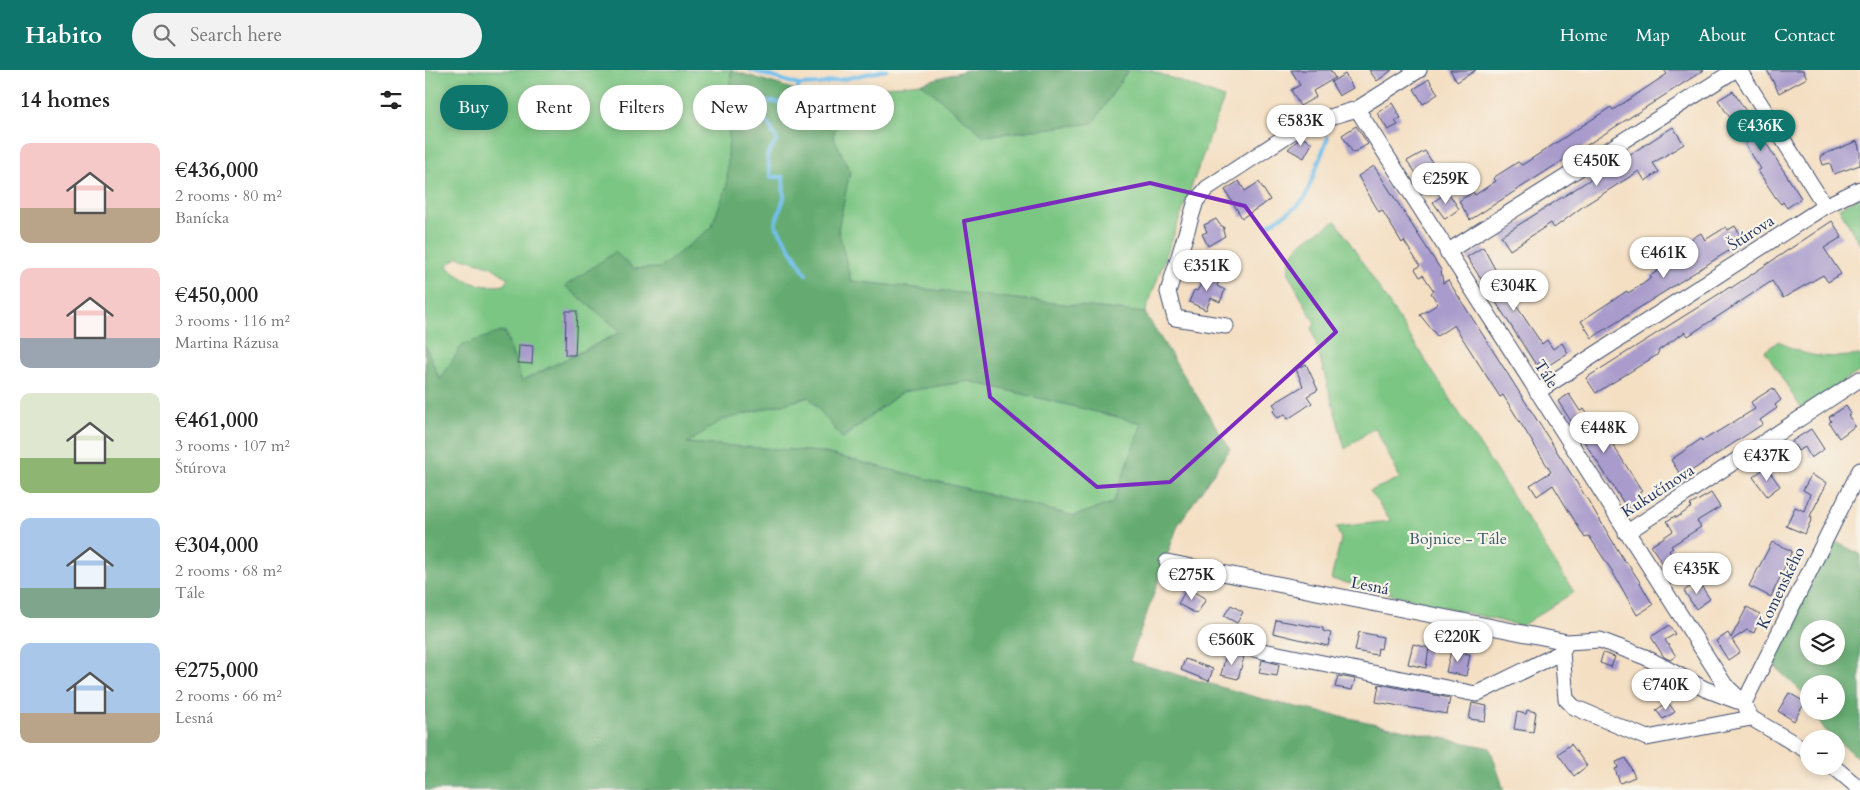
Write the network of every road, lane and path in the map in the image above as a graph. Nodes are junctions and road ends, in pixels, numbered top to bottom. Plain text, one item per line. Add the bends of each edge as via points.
1 (1419, 70) edge
2 (1735, 70) edge
3 (1739, 70) edge
4 (1357, 109) junction
5 (1860, 189) edge
6 (1825, 206) junction
7 (1447, 252) junction
8 (1226, 326) dead end
9 (1860, 379) edge
10 (1537, 392) junction
11 (1860, 470) edge
12 (1855, 491) edge
13 (1626, 533) junction
14 (1167, 562) dead end
15 (1237, 646) dead end
16 (1565, 647) junction
17 (1744, 703) junction
18 (1751, 718) junction
19 (1800, 747) edge
20 (1844, 775) edge
21 (1860, 789) edge

1 - 4 street
2 - 7 street
3 - 6 street
4 - 7 street, Tále
4 - 8 street via 1303,125 1207,188 1196,201 1168,292 1175,318
5 - 6 street, Štúrova
6 - 10 street, Štúrova
7 - 10 street, Tále
9 - 13 street, Kukučínova
10 - 13 street, Tále
11 - 12 street, Komenského
12 - 17 street, Komenského
13 - 17 street, Tále via 1725,685
14 - 16 street, Lesná
15 - 16 street, Lesná via 1476,694
16 - 17 street, Lesná via 1600,640 1645,657 1705,689
16 - 18 street via 1567,699 1573,707 1647,738
17 - 18 street
18 - 19 street
20 - 21 street

